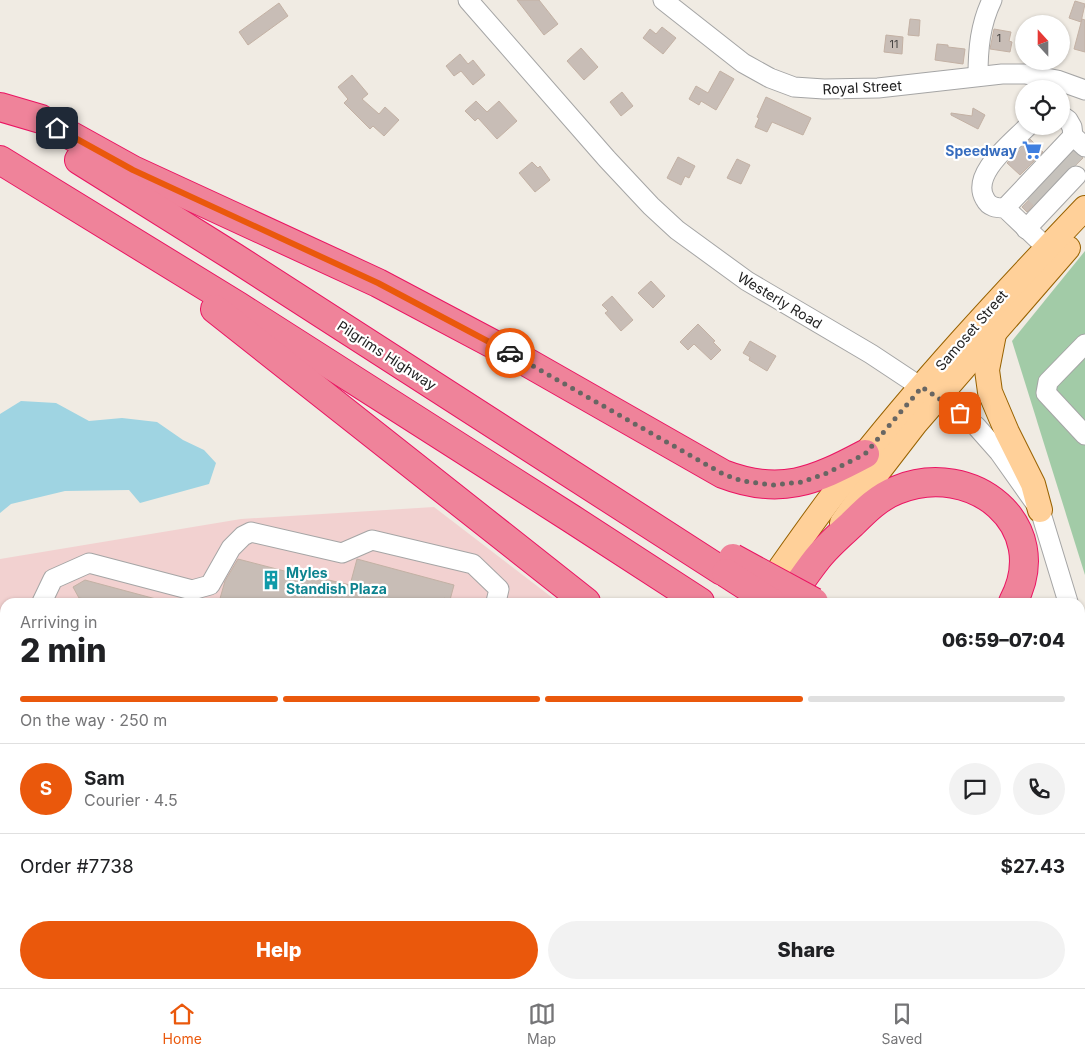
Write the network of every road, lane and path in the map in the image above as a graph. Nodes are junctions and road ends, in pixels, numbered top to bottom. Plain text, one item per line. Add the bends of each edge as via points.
1 (468, 0) edge
2 (663, 0) edge
3 (992, 0) edge
4 (978, 76) junction
5 (1085, 90) edge
6 (0, 106) edge
7 (0, 114) edge
8 (1070, 124) edge
9 (1019, 135) edge
10 (1079, 141) edge
11 (0, 160) edge
12 (1058, 177) edge
13 (1005, 208) junction
14 (1085, 208) edge
15 (99, 219) junction
16 (1085, 227) edge
17 (1026, 229) junction
18 (1047, 248) junction
19 (995, 332) junction
20 (1085, 344) edge
21 (930, 393) junction
22 (1085, 435) edge
23 (865, 454) junction
24 (1040, 510) junction
25 (818, 557) junction
26 (727, 565) junction
27 (44, 598) edge
28 (497, 598) edge
29 (581, 598) edge
30 (694, 598) edge
31 (759, 598) edge
32 (766, 598) edge
33 (789, 598) edge
34 (805, 598) edge
35 (1016, 598) edge
36 (1067, 598) edge

1 - 21 street, Westerly Road via 612,165 677,230 747,281
2 - 4 street, Royal Street via 743,63 794,87 878,88
3 - 4 street via 980,34
4 - 5 street, Royal Street via 1025,74
6 - 23 highway via 41,119 133,170 386,286 723,474 757,484 789,484 827,473
7 - 26 highway, Pilgrims Highway via 88,165 629,510 685,529
8 - 10 street
9 - 13 street via 987,169 981,186 988,204
10 - 12 street
11 - 15 highway
12 - 13 street
12 - 17 street
13 - 17 street
14 - 18 main road, Samoset Street
15 - 29 highway
15 - 30 highway
16 - 19 main road, Samoset Street
17 - 18 street
18 - 21 main road, Samoset Street via 970,330
19 - 21 main road, Samoset Street
19 - 24 main road via 987,370 990,392 1033,484
20 - 22 street via 1048,382 1046,393
21 - 23 main road, Samoset Street
21 - 24 street, Westerly Road via 964,416 988,439
21 - 25 main road, Samoset Street via 915,424
23 - 31 main road, Samoset Street
24 - 36 street, Westerly Road
25 - 33 highway, Samoset Street
25 - 35 highway via 873,503 898,489 937,482 956,484 985,494 999,505 1017,530 1022,546 1023,573
26 - 32 highway, bridge
26 - 34 highway, bridge
27 - 28 street via 53,579 88,563 192,590 201,589 210,585 231,548 251,532 342,553 372,540 473,564 499,590

